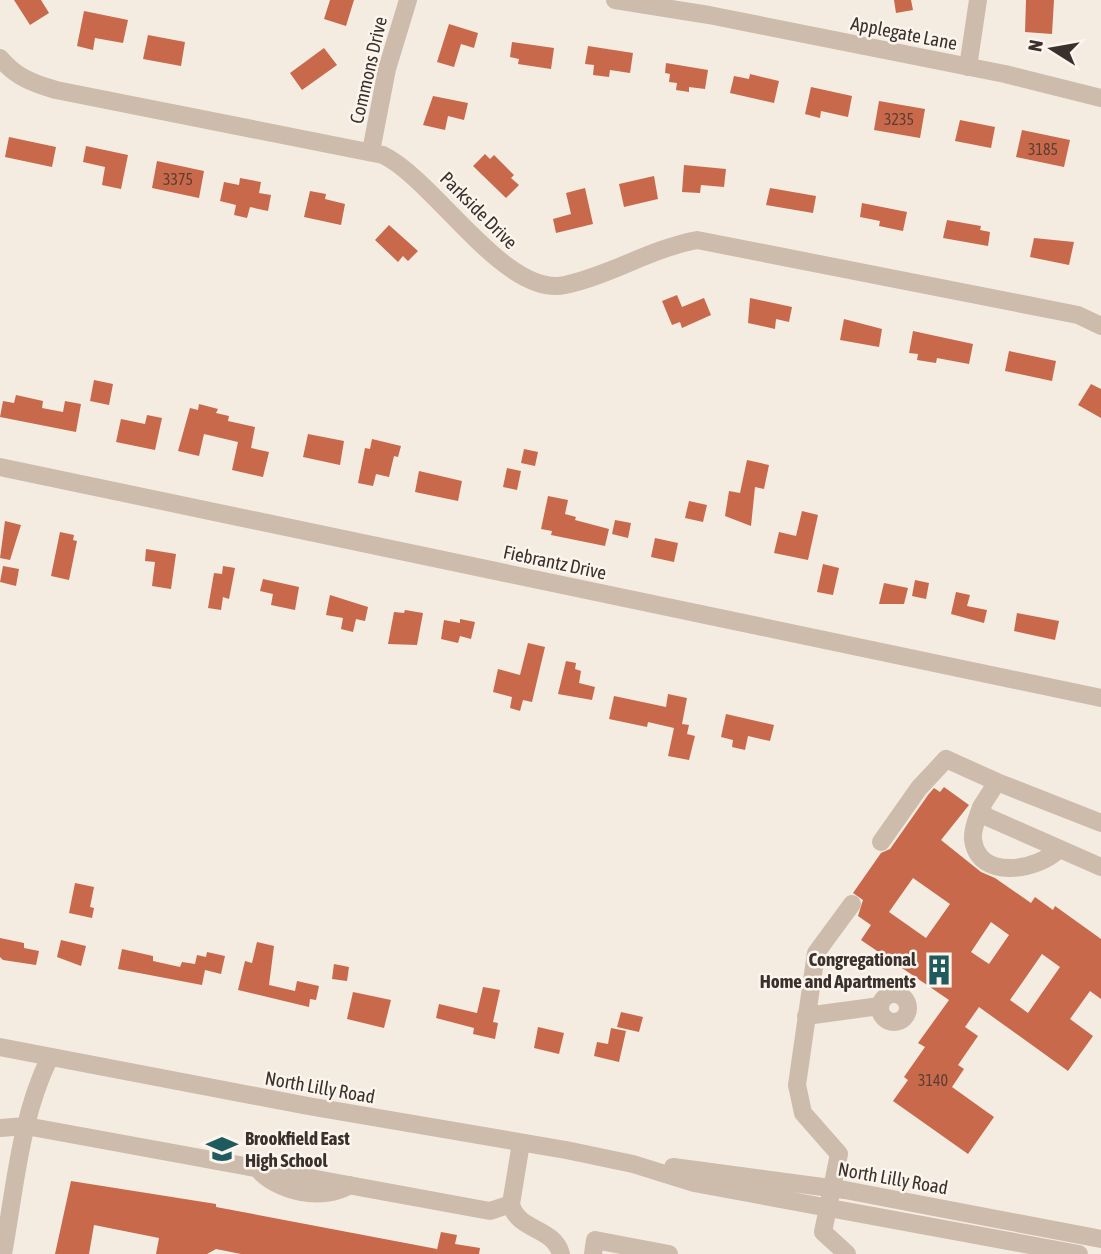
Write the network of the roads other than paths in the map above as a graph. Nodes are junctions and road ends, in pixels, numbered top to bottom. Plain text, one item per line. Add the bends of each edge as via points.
1 (408, 0) edge
2 (615, 0) edge
3 (978, 0) edge
4 (0, 58) edge
5 (968, 67) junction
6 (1101, 98) edge
7 (371, 151) junction
8 (1101, 326) edge
9 (0, 467) edge
10 (1101, 698) edge
11 (998, 782) junction
12 (981, 807) junction
13 (1101, 823) edge
14 (881, 842) dead end
15 (1059, 849) junction
16 (1101, 867) edge
17 (852, 904) dead end
18 (880, 1006) dead end
19 (806, 1016) junction
20 (0, 1047) edge
21 (50, 1058) junction
22 (26, 1126) junction
23 (0, 1128) edge
24 (521, 1143) junction
25 (634, 1164) junction
26 (831, 1188) junction
27 (510, 1204) junction
28 (828, 1207) junction
29 (1101, 1225) edge
30 (1077, 1235) junction
31 (1101, 1239) edge
32 (3, 1254) edge
33 (561, 1254) edge
34 (593, 1254) edge
35 (670, 1254) edge
36 (847, 1254) edge
37 (1079, 1254) edge

1 - 7 street, Commons Drive via 392,50
2 - 5 street, Applegate Lane
3 - 5 street
4 - 7 street, Parkside Drive via 29,82 56,90
5 - 6 street, Applegate Lane
7 - 8 street, Parkside Drive via 395,161 424,184 508,268 548,285 563,286 675,244 713,242 1078,315
9 - 10 street, Fiebrantz Drive
11 - 12 street
11 - 13 street
11 - 14 street via 946,759
12 - 15 street via 985,816
12 - 15 street via 973,842 990,863 1026,867 1049,859
15 - 16 street
17 - 19 street via 816,953
18 - 19 street
19 - 26 street via 797,1085 803,1112 839,1154
20 - 21 street, North Lilly Road
21 - 22 street
21 - 24 street, North Lilly Road
22 - 23 street
22 - 27 street via 490,1211
22 - 32 street
24 - 25 street, North Lilly Road
24 - 27 street
25 - 26 street, North Lilly Road
25 - 28 street, North Lilly Road via 695,1183
26 - 28 street
26 - 30 street, North Lilly Road
27 - 33 street via 520,1221 556,1242
28 - 36 street via 823,1232
28 - 37 street, North Lilly Road
29 - 30 street
30 - 31 street, North Lilly Road
34 - 35 street via 595,1240

